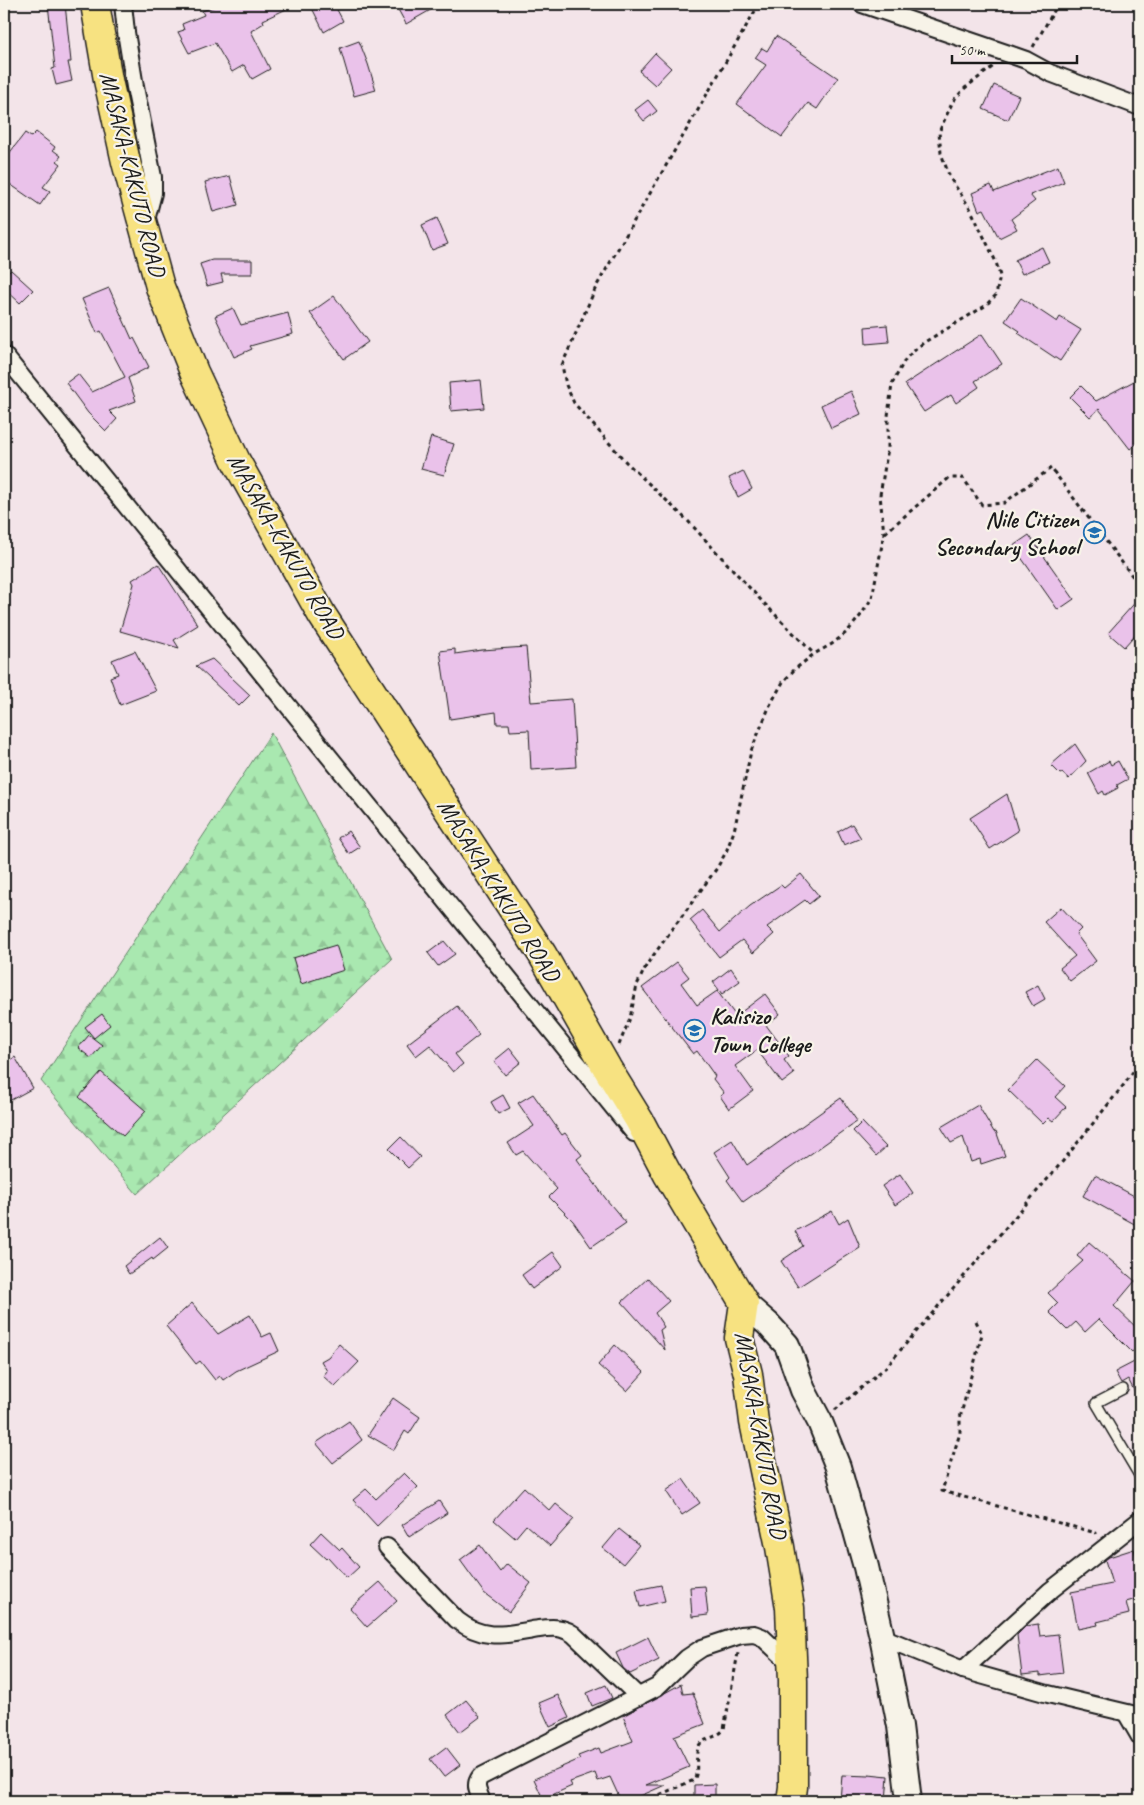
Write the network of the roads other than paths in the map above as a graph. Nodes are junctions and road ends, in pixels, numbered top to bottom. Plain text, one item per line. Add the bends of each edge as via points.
1 (95, 4) edge
2 (123, 4) edge
3 (862, 4) edge
4 (1140, 107) edge
5 (144, 232) junction
6 (4, 355) edge
7 (667, 1174) junction
8 (744, 1303) junction
9 (1123, 1389) dead end
10 (1140, 1477) edge
11 (1140, 1520) edge
12 (387, 1547) dead end
13 (882, 1637) junction
14 (792, 1665) junction
15 (963, 1670) junction
16 (640, 1697) junction
17 (1133, 1715) edge
18 (1140, 1737) edge
19 (482, 1801) edge
20 (791, 1801) edge
21 (909, 1801) edge

1 - 5 highway, MASAKA-KAKUTO ROAD via 108,80
2 - 5 street via 153,177 153,193
3 - 4 street via 1026,60 1050,73
5 - 7 highway, MASAKA-KAKUTO ROAD via 166,302 194,372 236,460 297,571 542,954
6 - 7 street
7 - 8 highway, MASAKA-KAKUTO ROAD
8 - 13 street via 788,1345 802,1390 820,1422 838,1467
8 - 14 highway, MASAKA-KAKUTO ROAD via 739,1338 780,1546 788,1599
9 - 10 lane via 1096,1403
11 - 15 street via 1051,1590
12 - 16 street via 469,1629 498,1636 562,1628 573,1634
13 - 15 street
13 - 21 street via 900,1726
14 - 16 street via 762,1637 754,1634 741,1636 702,1648 657,1687
14 - 20 highway, MASAKA-KAKUTO ROAD
15 - 17 street
16 - 19 street via 480,1777 476,1781 476,1789
17 - 18 street

